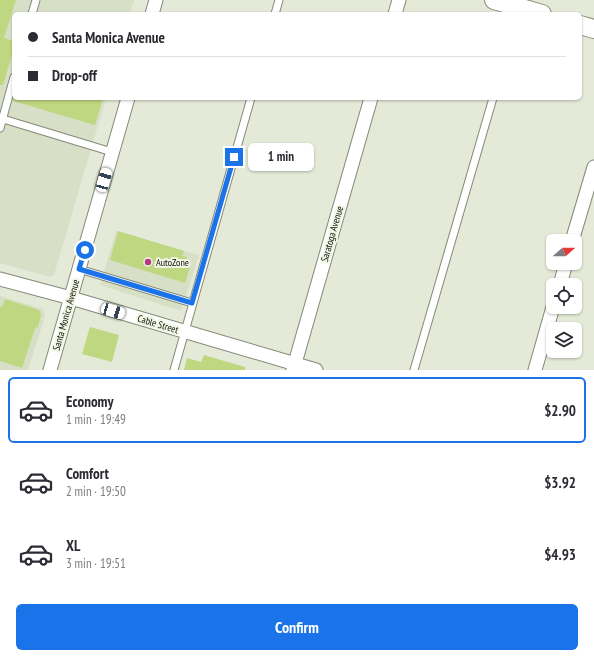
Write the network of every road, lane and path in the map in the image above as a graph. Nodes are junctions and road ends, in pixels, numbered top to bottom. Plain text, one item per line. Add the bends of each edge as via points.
1 (36, 0) edge
2 (156, 0) edge
3 (279, 0) edge
4 (399, 0) edge
5 (494, 0) edge
6 (520, 7) edge
7 (33, 12) edge
8 (153, 12) edge
9 (276, 12) edge
10 (396, 12) edge
11 (536, 12) edge
12 (582, 26) edge
13 (594, 29) edge
14 (12, 84) edge
15 (127, 100) edge
16 (250, 100) edge
17 (370, 100) edge
18 (492, 100) edge
19 (2, 119) junction
20 (0, 128) edge
21 (112, 152) junction
22 (594, 167) edge
23 (574, 234) edge
24 (79, 269) junction
25 (0, 279) edge
26 (70, 298) junction
27 (192, 303) junction
28 (551, 314) edge
29 (184, 332) junction
30 (294, 367) edge
31 (50, 370) edge
32 (174, 370) edge
33 (316, 370) edge
34 (414, 370) edge
35 (535, 370) edge

1 - 7 lane
2 - 8 street
3 - 9 lane
4 - 10 street
5 - 6 street
6 - 11 street
12 - 13 street
14 - 19 lane
15 - 21 street, Santa Monica Avenue
16 - 27 lane
17 - 30 street, Saratoga Avenue
18 - 34 lane
19 - 20 lane
19 - 21 lane
21 - 24 street, Santa Monica Avenue
22 - 23 street
24 - 26 street, Santa Monica Avenue
24 - 27 lane
25 - 26 street, Cable Street
26 - 29 street, Cable Street
26 - 31 street, Santa Monica Avenue
27 - 29 lane
28 - 35 street
29 - 30 street, Cable Street
29 - 32 lane
30 - 33 street, Cable Street

